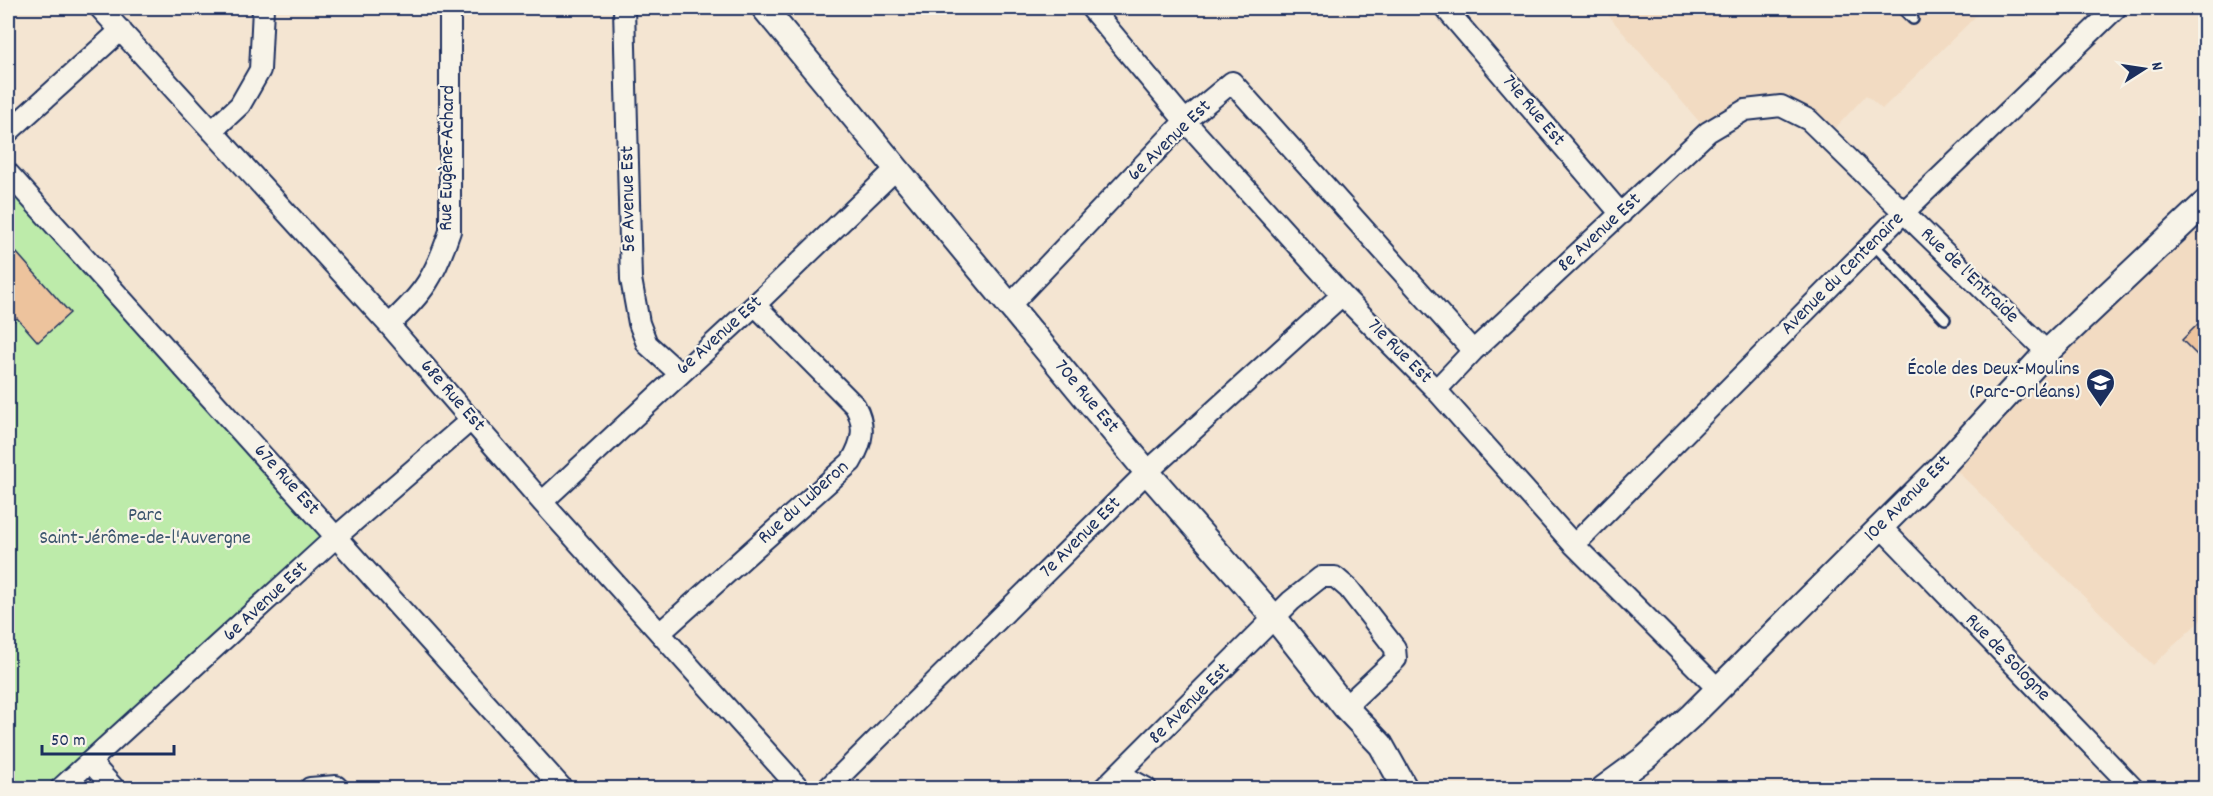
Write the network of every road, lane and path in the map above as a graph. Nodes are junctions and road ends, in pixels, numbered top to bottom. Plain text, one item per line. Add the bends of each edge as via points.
1 (100, 8) edge
2 (263, 8) edge
3 (450, 8) edge
4 (624, 8) edge
5 (764, 8) edge
6 (1091, 8) edge
7 (1445, 8) edge
8 (1902, 8) edge
9 (2116, 8) edge
10 (1913, 19) dead end
11 (121, 30) junction
12 (1781, 106) joint
13 (1185, 121) junction
14 (212, 130) junction
15 (8, 132) edge
16 (896, 169) junction
17 (8, 173) edge
18 (2205, 202) edge
19 (1904, 213) junction
20 (1621, 214) junction
21 (1873, 244) junction
22 (1342, 295) junction
23 (755, 305) junction
24 (1010, 305) junction
25 (1945, 319) dead end
26 (389, 325) junction
27 (1473, 351) junction
28 (2047, 352) junction
29 (679, 373) junction
30 (1437, 390) junction
31 (472, 419) junction
32 (1148, 472) junction
33 (542, 502) junction
34 (1881, 527) junction
35 (337, 537) junction
36 (1574, 545) junction
37 (1274, 618) junction
38 (660, 633) junction
39 (1717, 688) junction
40 (1345, 707) junction
41 (91, 763) junction
42 (1120, 774) junction
43 (61, 789) edge
44 (114, 789) edge
45 (310, 789) edge
46 (338, 789) edge
47 (562, 789) edge
48 (799, 789) edge
49 (828, 789) edge
50 (1104, 789) edge
51 (1146, 789) edge
52 (1405, 789) edge
53 (1604, 789) edge
54 (2133, 789) edge

1 - 11 street, 68e Rue Est
2 - 14 street via 260,70 240,105
3 - 26 street, Rue Eugène-Achard via 450,231 438,266 423,291
4 - 29 street, 5e Avenue Est via 631,279 647,344
5 - 16 street, 70e Rue Est
6 - 13 street, 71e Rue Est
7 - 20 street, 74e Rue Est
8 - 10 lane
9 - 19 street, Avenue du Centenaire
11 - 14 street, 68e Rue Est
11 - 15 street
12 - 19 street, Rue de l'Entraide via 1809,120
12 - 20 street, 8e Avenue Est via 1745,110 1708,132
13 - 22 street, 71e Rue Est
13 - 24 street, 6e Avenue Est
13 - 27 street, 6e Avenue Est via 1232,82
14 - 26 street, 68e Rue Est
16 - 23 street, 6e Avenue Est
16 - 24 street, 70e Rue Est
17 - 35 street, 67e Rue Est
18 - 28 street, 10e Avenue Est
19 - 21 street, Avenue du Centenaire
19 - 28 street, Rue de l'Entraide
20 - 27 street, 8e Avenue Est
21 - 25 lane
21 - 36 street, Avenue du Centenaire
22 - 30 street, 71e Rue Est
22 - 32 street, 7e Avenue Est
23 - 29 street, 6e Avenue Est
23 - 38 street, Rue du Luberon via 855,406 862,420 861,446 851,462
24 - 32 street, 70e Rue Est
26 - 31 street, 68e Rue Est
27 - 30 street, 8e Avenue Est
28 - 34 street, 10e Avenue Est
29 - 33 street, 6e Avenue Est
30 - 36 street, 71e Rue Est
31 - 33 street, 68e Rue Est
31 - 35 street, 6e Avenue Est
32 - 37 street, 70e Rue Est
32 - 49 street, 7e Avenue Est
33 - 38 street, 68e Rue Est
34 - 39 street, 10e Avenue Est
34 - 54 street, Rue de Sologne
35 - 41 street, 6e Avenue Est
35 - 47 street, 67e Rue Est
36 - 39 street, 71e Rue Est
37 - 40 street, 70e Rue Est
37 - 40 street, 8e Avenue Est via 1315,581 1335,577 1391,639 1396,659
37 - 42 street, 8e Avenue Est
38 - 48 street, 68e Rue Est
39 - 53 street, 10e Avenue Est via 1645,758
40 - 52 street, 70e Rue Est via 1381,745
41 - 43 street, 6e Avenue Est
41 - 44 street
42 - 50 street, 8e Avenue Est
42 - 51 street
45 - 46 street

